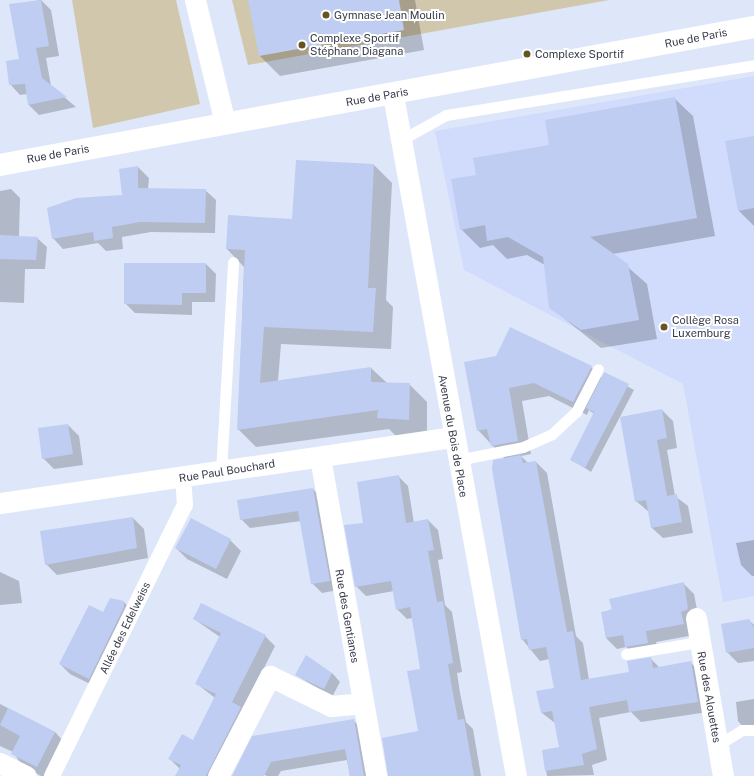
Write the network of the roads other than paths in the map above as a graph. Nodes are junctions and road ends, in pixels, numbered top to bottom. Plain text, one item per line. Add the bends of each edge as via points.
1 (195, 0) edge
2 (754, 27) edge
3 (754, 65) edge
4 (393, 95) junction
5 (225, 123) junction
6 (401, 140) junction
7 (0, 165) edge
8 (233, 262) dead end
9 (598, 369) dead end
10 (453, 437) junction
11 (320, 457) junction
12 (458, 460) junction
13 (221, 472) junction
14 (183, 478) junction
15 (0, 504) edge
16 (696, 618) dead end
17 (699, 642) junction
18 (626, 654) dead end
19 (363, 703) junction
20 (754, 730) edge
21 (718, 745) junction
22 (0, 763) edge
23 (26, 776) edge
24 (52, 776) edge
25 (218, 776) edge
26 (376, 776) edge
27 (516, 776) edge
28 (723, 776) edge

1 - 5 street
2 - 4 street, Rue de Paris
3 - 6 lane via 446,115
4 - 5 street, Rue de Paris
4 - 6 street, Avenue du Bois de Place
5 - 7 street, Rue de Paris
6 - 10 street, Avenue du Bois de Place
8 - 13 lane
9 - 12 lane via 576,412 552,434 523,447
10 - 11 street, Rue Paul Bouchard
10 - 12 street, Avenue du Bois de Place
11 - 13 street, Rue Paul Bouchard
11 - 19 street, Rue des Gentianes
12 - 27 street, Avenue du Bois de Place
13 - 14 street, Rue Paul Bouchard
14 - 15 street, Rue Paul Bouchard
14 - 24 street, Allée des Edelweiss via 185,506
16 - 17 street, Rue des Alouettes
17 - 18 lane
17 - 21 street, Rue des Alouettes
19 - 25 street via 331,706 270,676
19 - 26 street, Rue des Gentianes
20 - 21 lane via 742,730
21 - 28 street, Rue des Alouettes
22 - 23 street

